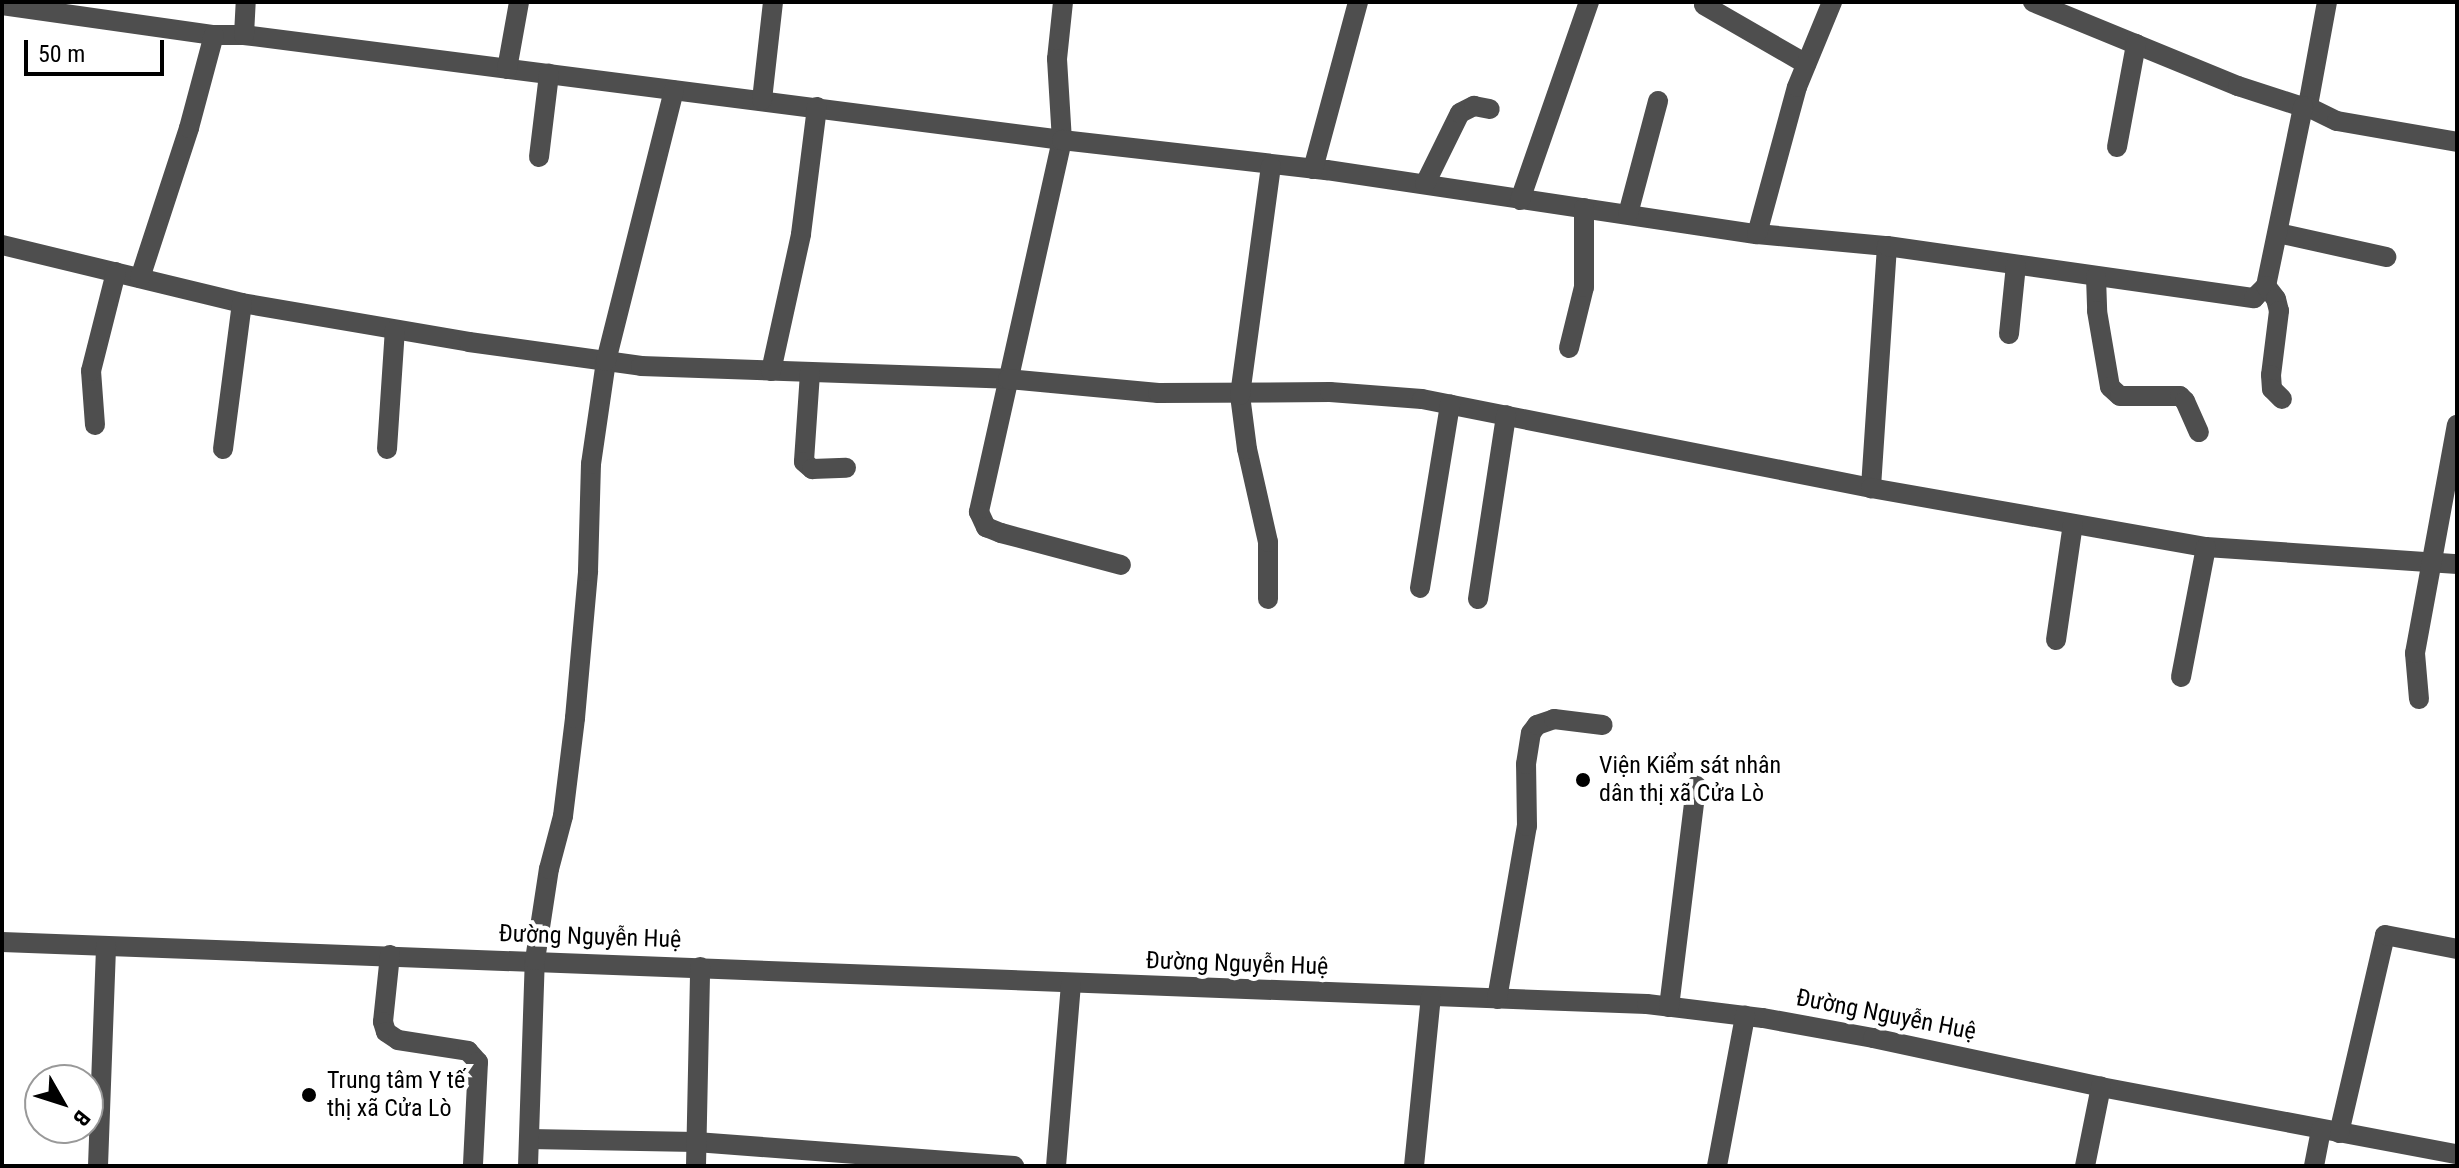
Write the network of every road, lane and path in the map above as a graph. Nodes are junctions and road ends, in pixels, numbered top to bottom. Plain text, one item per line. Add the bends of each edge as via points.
1 (246, 2) edge
2 (519, 2) edge
3 (773, 2) edge
4 (1063, 2) edge
5 (1358, 2) edge
6 (1589, 2) edge
7 (1832, 2) edge
8 (2033, 2) edge
9 (2327, 2) edge
10 (9, 4) edge
11 (1704, 5) dead end
12 (214, 35) junction
13 (244, 35) junction
14 (2136, 44) junction
15 (1806, 64) junction
16 (507, 69) junction
17 (549, 74) junction
18 (674, 90) junction
19 (762, 100) junction
20 (1658, 101) dead end
21 (2305, 106) junction
22 (817, 107) junction
23 (1490, 109) dead end
24 (1062, 140) junction
25 (2457, 142) edge
26 (2117, 147) dead end
27 (539, 157) dead end
28 (1271, 166) junction
29 (1313, 169) junction
30 (1425, 184) junction
31 (1520, 200) junction
32 (1584, 208) junction
33 (1628, 214) junction
34 (2278, 233) junction
35 (1757, 234) junction
36 (2, 245) edge
37 (1887, 246) junction
38 (2386, 257) dead end
39 (2016, 265) junction
40 (116, 272) junction
41 (2096, 277) junction
42 (140, 278) junction
43 (2266, 286) junction
44 (242, 303) junction
45 (395, 330) junction
46 (2009, 334) dead end
47 (1569, 348) dead end
48 (606, 361) junction
49 (771, 371) junction
50 (810, 373) junction
51 (1008, 379) junction
52 (1240, 395) junction
53 (2282, 399) dead end
54 (1450, 404) junction
55 (1506, 415) junction
56 (95, 425) dead end
57 (2457, 425) edge
58 (2199, 432) dead end
59 (223, 449) dead end
60 (387, 449) dead end
61 (846, 468) dead end
62 (1871, 488) junction
63 (2073, 524) junction
64 (2206, 547) junction
65 (2430, 563) junction
66 (2457, 564) edge
67 (1121, 565) dead end
68 (1420, 588) dead end
69 (1268, 599) dead end
70 (1478, 599) dead end
71 (2056, 640) dead end
72 (2181, 677) dead end
73 (2419, 699) dead end
74 (1603, 725) dead end
75 (1696, 786) dead end
76 (2, 942) edge
77 (106, 946) junction
78 (2457, 949) edge
79 (390, 955) junction
80 (535, 960) junction
81 (700, 967) junction
82 (1071, 985) junction
83 (1431, 997) junction
84 (1497, 999) junction
85 (1669, 1007) junction
86 (1745, 1016) junction
87 (2101, 1087) junction
88 (2330, 1132) junction
89 (529, 1139) junction
90 (696, 1142) junction
91 (2457, 1154) edge
92 (98, 1166) edge
93 (473, 1166) edge
94 (528, 1166) edge
95 (696, 1166) edge
96 (1014, 1166) edge
97 (1056, 1166) edge
98 (1414, 1166) edge
99 (1717, 1166) edge
100 (2085, 1166) edge
101 (2314, 1166) edge

1 - 13 street
2 - 16 street
3 - 19 street
4 - 24 street via 1057,59
5 - 29 street
6 - 31 street
7 - 15 street
8 - 14 street
9 - 21 street
10 - 12 street
11 - 15 street
12 - 13 street
12 - 42 street
13 - 16 street
14 - 21 street via 2238,86
14 - 26 street
15 - 35 street
16 - 17 street
17 - 18 street
17 - 27 street
18 - 19 street
18 - 48 street
19 - 22 street
20 - 33 street
21 - 25 street via 2337,121
21 - 34 street
22 - 24 street
22 - 49 street via 801,234
23 - 30 street via 1474,106 1460,113
24 - 28 street
24 - 51 street
28 - 29 street
28 - 52 street
29 - 30 street
30 - 31 street
31 - 32 street
32 - 33 street
32 - 47 street via 1584,287
33 - 35 street
34 - 38 street
34 - 43 street
35 - 37 street
36 - 40 street
37 - 39 street
37 - 62 street
39 - 41 street
39 - 46 street
40 - 42 street
40 - 56 street via 91,371
41 - 43 street via 2242,298 2254,298
41 - 58 street via 2110,387 2120,396 2180,396
42 - 44 street
43 - 53 street via 2279,311 2271,375 2272,389
44 - 45 street
44 - 59 street
45 - 48 street
45 - 60 street
48 - 49 street
48 - 80 street via 591,464 575,718 563,816
49 - 50 street
50 - 51 street
50 - 61 street via 804,462 812,469
51 - 52 street
51 - 67 street via 981,498 981,521 1001,533
52 - 54 street via 1330,392
52 - 69 street via 1268,542
54 - 55 street
54 - 68 street
55 - 62 street
55 - 70 street
57 - 65 street
62 - 63 street
63 - 64 street
63 - 71 street
64 - 65 street
64 - 72 street
65 - 66 street
65 - 73 street via 2415,653
74 - 84 street via 1554,719 1531,733 1527,826
75 - 85 street
76 - 77 street, Đường Nguyễn Huệ
77 - 79 street, Đường Nguyễn Huệ
77 - 92 street
78 - 88 street via 2385,935
79 - 80 street, Đường Nguyễn Huệ
79 - 93 street via 386,1032 398,1040 468,1051 478,1062
80 - 81 street, Đường Nguyễn Huệ
80 - 89 street
81 - 82 street, Đường Nguyễn Huệ
81 - 90 street
82 - 83 street, Đường Nguyễn Huệ
82 - 97 street
83 - 84 street, Đường Nguyễn Huệ
83 - 98 street
84 - 85 street, Đường Nguyễn Huệ
85 - 86 street, Đường Nguyễn Huệ
86 - 87 street, Đường Nguyễn Huệ
86 - 99 street
87 - 88 street, Đường Nguyễn Huệ
87 - 100 street
88 - 91 street, Đường Nguyễn Huệ
88 - 101 street
89 - 90 street
89 - 94 street
90 - 95 street
90 - 96 street

